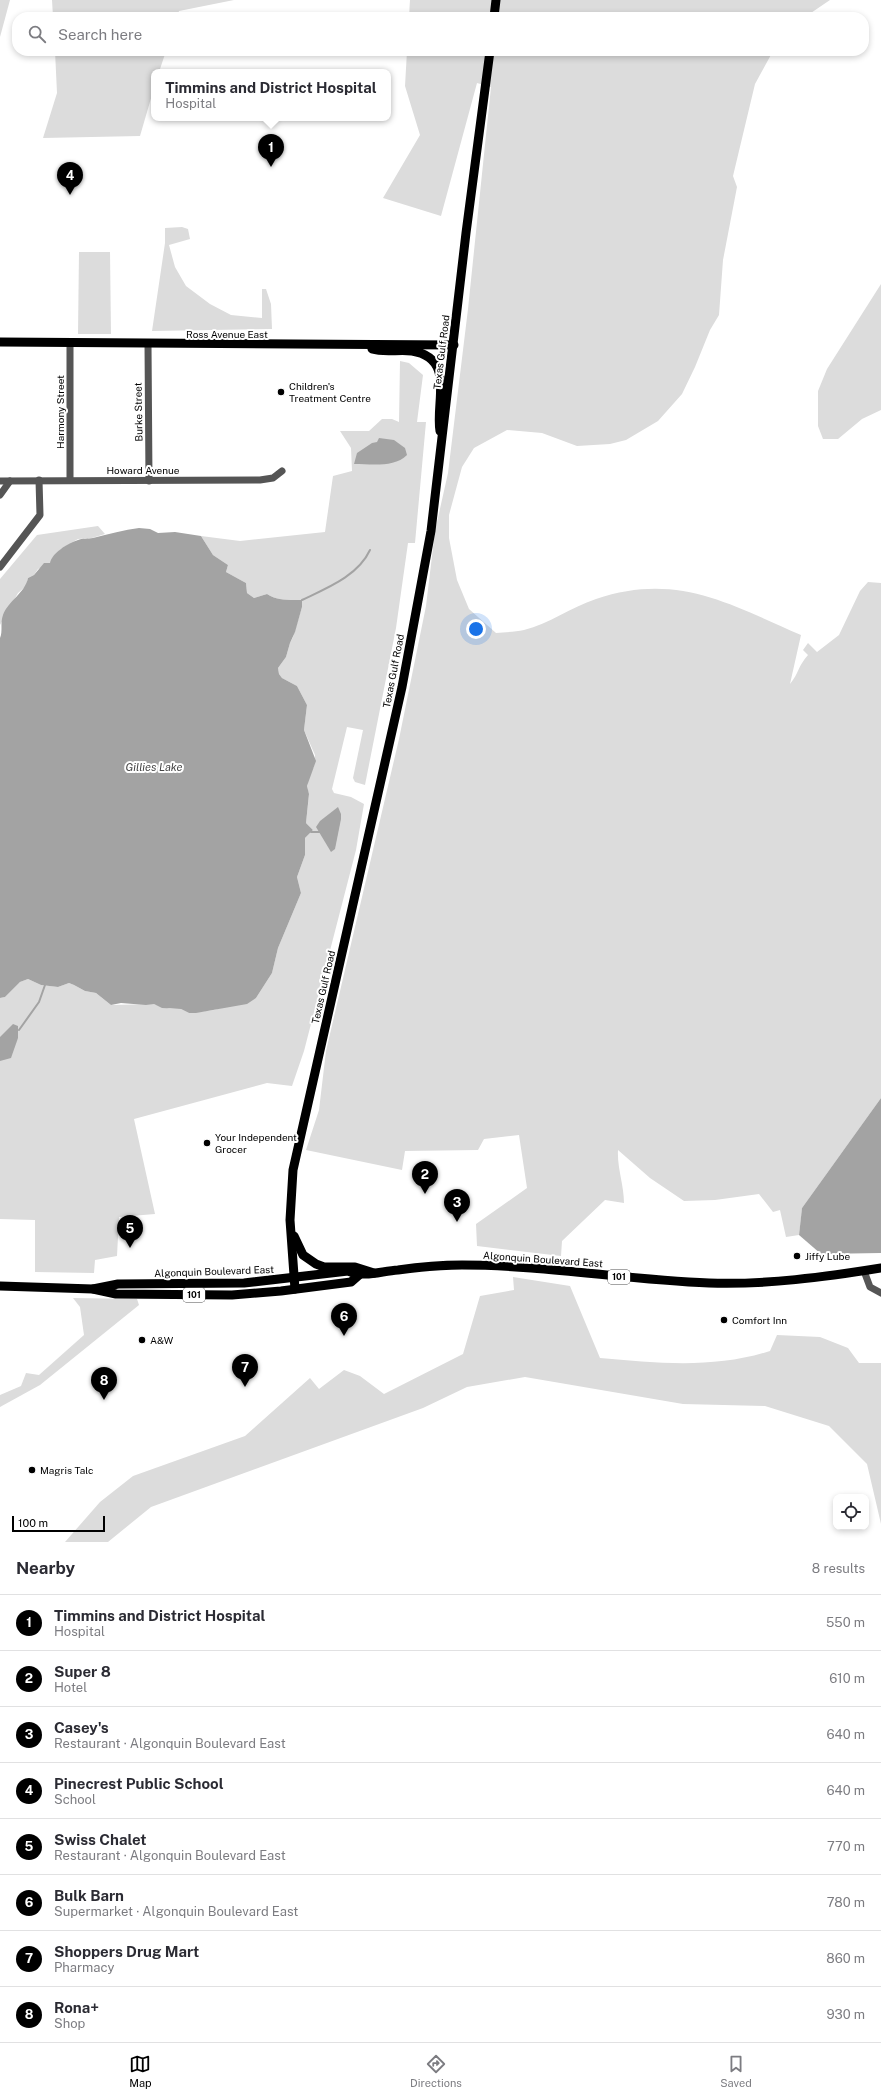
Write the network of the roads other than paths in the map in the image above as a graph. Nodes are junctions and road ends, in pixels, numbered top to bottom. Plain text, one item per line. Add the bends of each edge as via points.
1 (496, 0) edge
2 (495, 12) edge
3 (489, 56) edge
4 (0, 342) edge
5 (70, 343) junction
6 (148, 344) junction
7 (358, 344) junction
8 (454, 345) junction
9 (442, 443) junction
10 (282, 470) dead end
11 (39, 480) junction
12 (70, 480) junction
13 (0, 481) edge
14 (10, 481) junction
15 (149, 481) junction
16 (0, 495) edge
17 (0, 567) edge
18 (291, 1231) junction
19 (881, 1268) edge
20 (864, 1270) junction
21 (375, 1273) junction
22 (359, 1275) junction
23 (294, 1279) junction
24 (0, 1286) edge
25 (94, 1289) junction
26 (295, 1289) junction
27 (881, 1292) edge

1 - 2 main road
3 - 8 main road, Texas Gulf Road
4 - 5 main road, Ross Avenue East
5 - 6 main road, Ross Avenue East
5 - 12 street, Harmony Street
6 - 7 main road, Ross Avenue East
6 - 15 street, Burke Street
7 - 8 main road, Ross Avenue East
7 - 9 main road via 375,350 419,353 430,357 437,364 441,376 438,420
8 - 9 main road, Texas Gulf Road
9 - 18 main road, Texas Gulf Road via 431,531 402,687 294,1170
10 - 15 street, Howard Avenue via 273,478 260,480
11 - 12 street, Howard Avenue
11 - 14 street, Howard Avenue
11 - 17 street via 40,515
12 - 15 street, Howard Avenue
13 - 14 street, Howard Avenue
14 - 16 street
18 - 21 main road via 303,1255 316,1264 324,1267 355,1267
18 - 23 main road, Texas Gulf Road
19 - 20 main road, 101
20 - 21 main road, Algonquin Boulevard East / 101 via 769,1281 711,1283 481,1266 440,1266
20 - 27 street via 870,1287
21 - 22 main road, Algonquin Boulevard East / 101
22 - 23 main road, Algonquin Boulevard East / 101 via 348,1271
22 - 26 main road, Algonquin Boulevard East / 101 via 351,1282
23 - 25 main road, Algonquin Boulevard East / 101 via 244,1283 118,1284
23 - 26 main road, Texas Gulf Road
24 - 25 main road, Algonquin Boulevard East / 101
25 - 26 main road, Algonquin Boulevard East / 101 via 116,1294 232,1295

